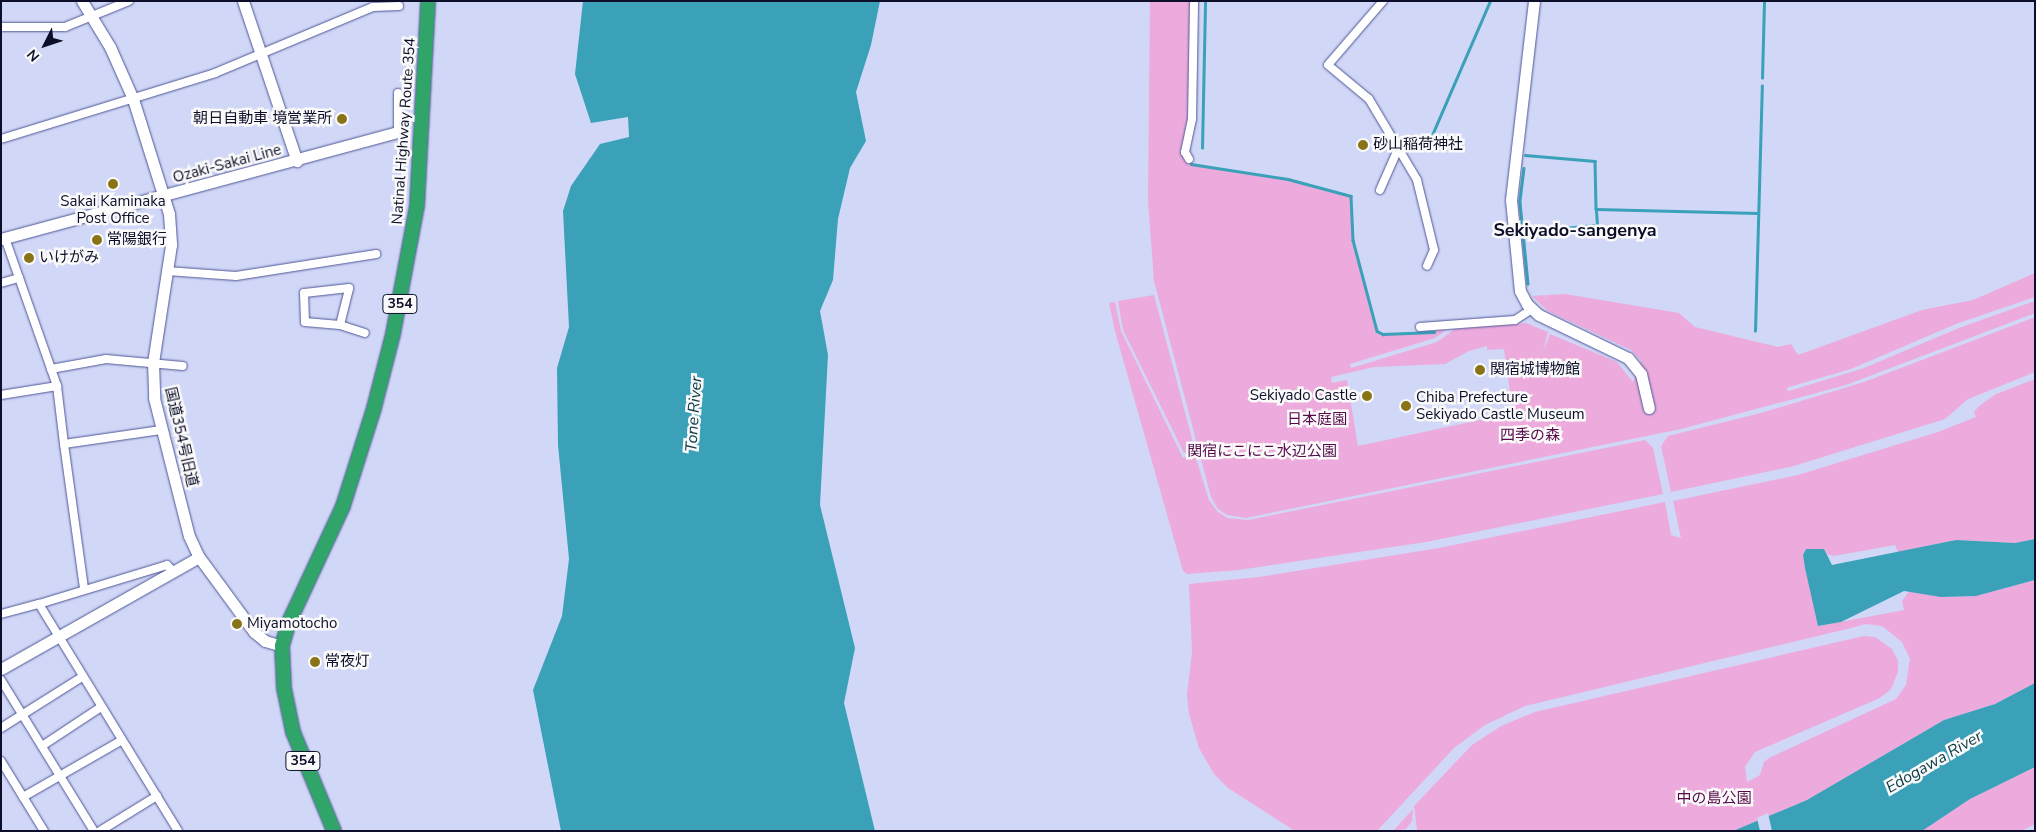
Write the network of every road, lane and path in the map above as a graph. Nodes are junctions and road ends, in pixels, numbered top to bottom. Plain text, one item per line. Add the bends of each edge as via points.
1 (82, 1) edge
2 (129, 1) edge
3 (243, 1) edge
4 (428, 1) edge
5 (1194, 1) edge
6 (1383, 1) edge
7 (1534, 1) edge
8 (399, 6) dead end
9 (93, 16) junction
10 (1, 27) edge
11 (260, 56) junction
12 (398, 93) dead end
13 (133, 99) junction
14 (398, 132) joint
15 (1, 139) edge
16 (1398, 149) junction
17 (1189, 159) dead end
18 (297, 161) junction
19 (1380, 190) dead end
20 (164, 196) junction
21 (3, 236) edge
22 (376, 254) dead end
23 (1427, 266) dead end
24 (167, 271) junction
25 (19, 278) junction
26 (1, 283) edge
27 (1532, 309) junction
28 (340, 325) junction
29 (1420, 327) dead end
30 (365, 333) dead end
31 (153, 362) junction
32 (183, 366) dead end
33 (51, 369) junction
34 (57, 386) junction
35 (1, 395) edge
36 (1649, 408) dead end
37 (161, 430) junction
38 (64, 444) junction
39 (199, 557) junction
40 (174, 572) junction
41 (84, 588) junction
42 (39, 604) junction
43 (1, 614) edge
44 (58, 638) junction
45 (282, 646) junction
46 (1, 669) edge
47 (82, 677) junction
48 (1, 680) edge
49 (101, 707) junction
50 (23, 714) junction
51 (1, 728) edge
52 (122, 740) junction
53 (42, 746) junction
54 (1, 761) edge
55 (60, 775) junction
56 (156, 796) junction
57 (23, 797) junction
58 (44, 831) edge
59 (94, 831) edge
60 (100, 831) edge
61 (178, 831) edge
62 (334, 831) edge

1 - 9 street, 国道354号旧道
2 - 9 street
3 - 11 street, Ozaki-Sakai Line
4 - 45 highway, Natinal Highway Route 354 / 354 via 417,206 393,334 343,506 288,625
5 - 17 street via 1192,119 1185,152
6 - 16 street via 1328,65 1369,99
7 - 27 street via 1511,200 1516,276 1523,298
8 - 11 street via 373,7
9 - 10 street via 65,27
9 - 13 street, 国道354号旧道
11 - 13 street
11 - 18 street, Ozaki-Sakai Line
12 - 14 street
13 - 15 street
13 - 20 street, 国道354号旧道
14 - 18 street
16 - 19 street
16 - 23 street via 1417,180 1425,209 1434,250
18 - 20 street, Ozaki-Sakai Line
20 - 21 street, Ozaki-Sakai Line
20 - 24 street, 国道354号旧道 via 171,233
21 - 25 street
22 - 24 street via 236,276
24 - 31 street, 国道354号旧道
25 - 26 street
25 - 33 street
27 - 29 street via 1515,320
27 - 36 street via 1628,358 1641,374
28 - 28 street via 305,322 304,293 349,288
28 - 30 street
31 - 32 street
31 - 33 street via 106,358
31 - 37 street, 国道354号旧道 via 154,398
33 - 34 street
34 - 35 street
34 - 38 street
37 - 38 street
37 - 39 street, 国道354号旧道 via 189,536
38 - 41 street
39 - 40 street
39 - 45 street, 国道354号旧道 via 254,632
40 - 41 street via 167,565
40 - 44 street
41 - 42 street
42 - 43 street
42 - 44 street
44 - 46 street
44 - 47 street
45 - 62 highway, Natinal Highway Route 354 / 354 via 284,688 293,732
47 - 49 street
47 - 50 street
48 - 50 street
49 - 52 street
49 - 53 street
50 - 51 street
50 - 53 street
52 - 55 street
52 - 56 street
53 - 55 street
54 - 57 street
55 - 57 street
55 - 59 street
56 - 60 street
56 - 61 street
57 - 58 street

